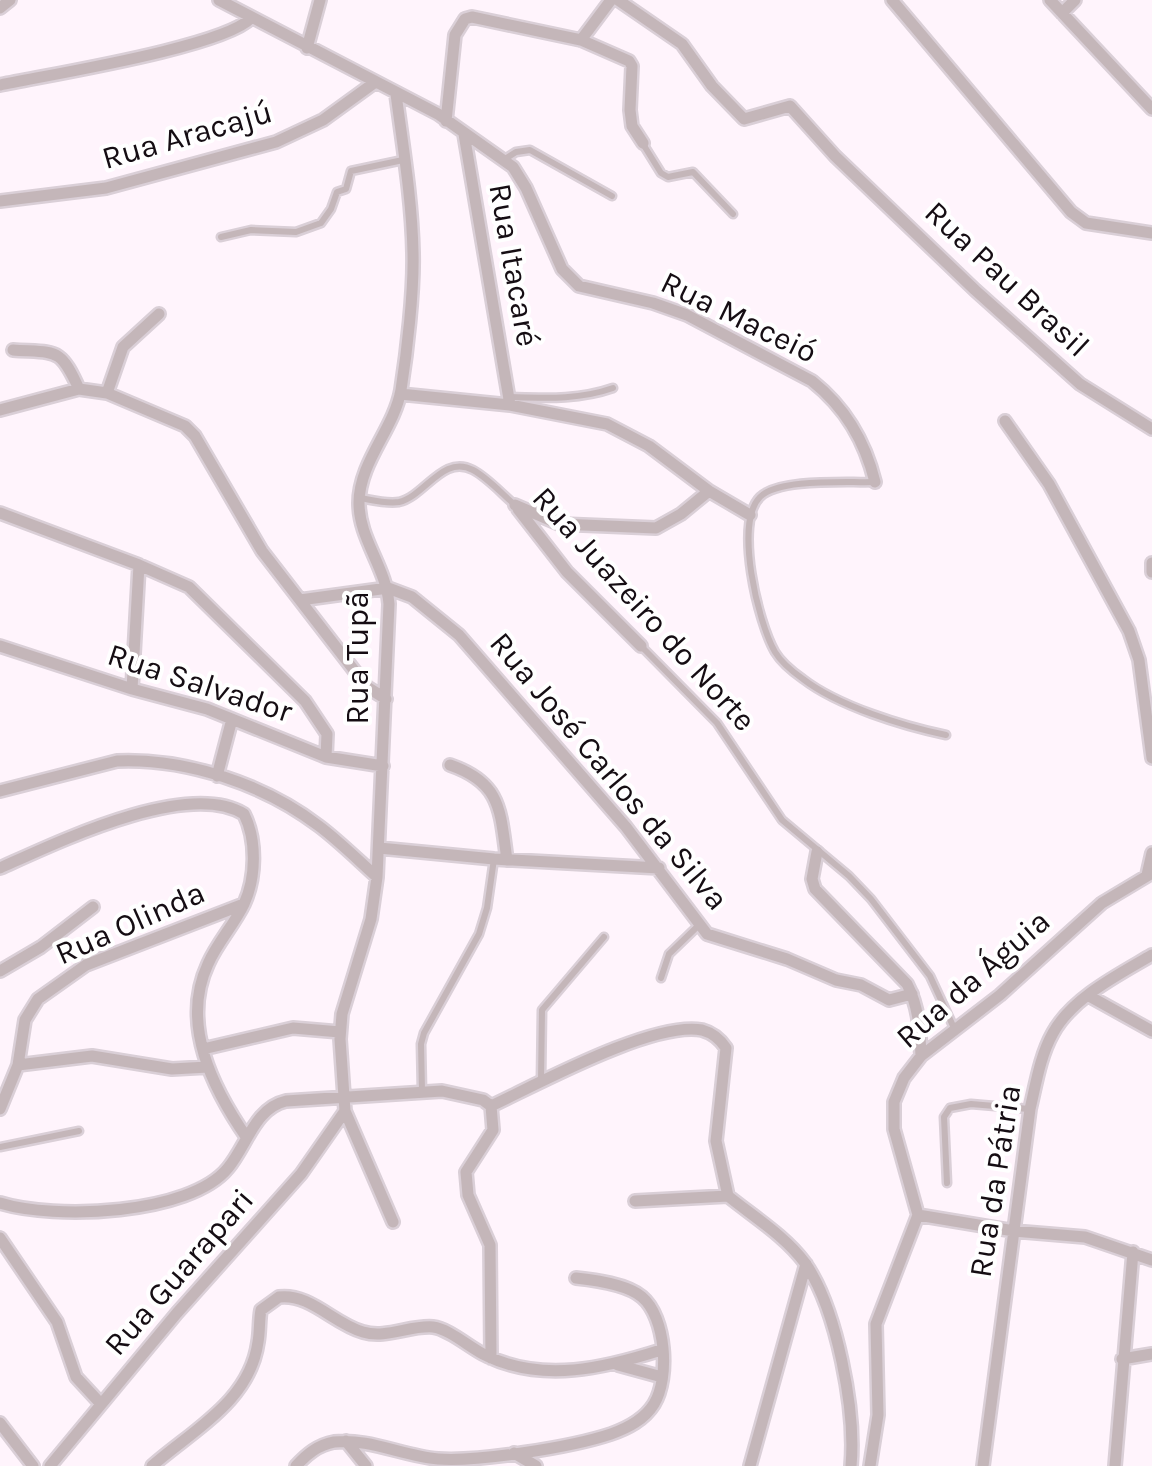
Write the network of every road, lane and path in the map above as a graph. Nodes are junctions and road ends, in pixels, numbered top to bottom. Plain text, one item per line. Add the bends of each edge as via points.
1 (10, 0) edge
2 (219, 0) edge
3 (320, 0) edge
4 (614, 0) edge
5 (892, 0) edge
6 (1050, 0) edge
7 (1075, 0) edge
8 (0, 8) edge
9 (1062, 13) junction
10 (250, 18) junction
11 (580, 40) junction
12 (306, 48) junction
13 (374, 83) junction
14 (0, 85) edge
15 (396, 94) junction
16 (1152, 109) edge
17 (446, 121) junction
18 (464, 134) junction
19 (642, 142) joint
20 (404, 160) junction
21 (504, 160) junction
22 (612, 196) dead end
23 (0, 201) edge
24 (733, 214) dead end
25 (1152, 232) edge
26 (221, 237) dead end
27 (159, 314) dead end
28 (13, 350) dead end
29 (613, 388) dead end
30 (79, 389) junction
31 (106, 393) junction
32 (400, 394) junction
33 (510, 401) junction
34 (0, 410) edge
35 (1005, 421) dead end
36 (1152, 430) edge
37 (875, 482) joint
38 (709, 491) junction
39 (359, 497) junction
40 (516, 505) junction
41 (0, 513) edge
42 (750, 515) junction
43 (1152, 563) edge
44 (139, 565) junction
45 (1152, 572) edge
46 (388, 588) junction
47 (300, 600) junction
48 (0, 646) edge
49 (641, 646) joint
50 (132, 690) junction
51 (386, 699) junction
52 (232, 719) junction
53 (946, 735) dead end
54 (326, 757) junction
55 (1152, 758) edge
56 (450, 765) dead end
57 (383, 766) junction
58 (217, 776) junction
59 (0, 792) edge
60 (379, 848) junction
61 (818, 852) junction
62 (1152, 854) edge
63 (501, 859) junction
64 (0, 868) edge
65 (659, 868) junction
66 (1150, 874) edge
67 (377, 876) junction
68 (244, 904) junction
69 (93, 907) dead end
70 (698, 926) junction
71 (604, 936) dead end
72 (1152, 955) edge
73 (0, 971) edge
74 (661, 978) dead end
75 (912, 994) junction
76 (1089, 996) junction
77 (954, 1030) junction
78 (1152, 1031) edge
79 (340, 1032) junction
80 (203, 1048) junction
81 (921, 1056) junction
82 (18, 1065) junction
83 (208, 1068) junction
84 (541, 1082) junction
85 (422, 1091) junction
86 (344, 1105) junction
87 (491, 1106) junction
88 (0, 1109) edge
89 (1030, 1109) junction
90 (79, 1131) dead end
91 (248, 1138) junction
92 (0, 1147) edge
93 (947, 1182) dead end
94 (728, 1196) junction
95 (634, 1202) dead end
96 (0, 1203) edge
97 (918, 1215) junction
98 (393, 1222) dead end
99 (1014, 1231) junction
100 (0, 1238) edge
101 (1133, 1252) junction
102 (1152, 1260) edge
103 (806, 1264) junction
104 (576, 1278) dead end
105 (661, 1350) junction
106 (1152, 1354) edge
107 (491, 1358) junction
108 (1122, 1359) junction
109 (616, 1364) junction
110 (662, 1378) junction
111 (100, 1404) junction
112 (0, 1423) edge
113 (346, 1441) junction
114 (514, 1453) junction
115 (33, 1466) edge
116 (50, 1466) edge
117 (152, 1466) edge
118 (296, 1466) edge
119 (366, 1466) edge
120 (536, 1466) edge
121 (750, 1466) edge
122 (851, 1466) edge
123 (870, 1466) edge
124 (983, 1466) edge
125 (1115, 1466) edge

1 - 8 street
2 - 10 street, Rua Maceió
3 - 12 street
4 - 11 street
4 - 36 street, Rua Pau Brasil via 682,44 744,119 790,106 974,290 1080,384
5 - 25 street via 1072,212 1086,223
6 - 9 street
7 - 9 street
9 - 16 street
10 - 12 street, Rua Maceió
10 - 14 street via 203,40
11 - 17 street via 466,19 455,35
11 - 19 street via 632,66 632,126
12 - 13 street, Rua Maceió
13 - 15 street, Rua Maceió
13 - 23 street, Rua Aracajú via 323,120 276,142 106,188
15 - 17 street, Rua Maceió
15 - 20 street
17 - 18 street, Rua Maceió
18 - 21 street, Rua Maceió
18 - 33 street, Rua Itacaré
19 - 24 lane via 661,173 693,172
20 - 26 lane via 352,171 321,223 296,232
20 - 32 street via 414,255
21 - 22 lane via 530,150
21 - 37 street, Rua Maceió via 520,176 570,279 687,316 812,381 858,433
27 - 31 street via 123,346
28 - 30 street via 57,354
29 - 33 lane
30 - 31 street
30 - 34 street
31 - 47 street via 195,436 262,551
32 - 33 street
32 - 39 street
33 - 38 street via 627,432
35 - 55 street via 1049,484 1129,631
37 - 42 lane via 769,491
38 - 40 street via 656,528 559,524
38 - 42 street
39 - 40 lane, Rua Juazeiro do Norte via 402,501 420,494 444,470 462,467
39 - 46 street, Rua Tupã via 362,528
40 - 49 street, Rua Juazeiro do Norte via 567,572
41 - 44 street
42 - 53 lane via 753,580 777,656 805,681 860,708
43 - 45 street
44 - 50 street
44 - 54 street via 189,587 284,678 321,722
46 - 47 street
46 - 51 street, Rua Tupã
46 - 65 street, Rua José Carlos da Silva via 412,596 459,635
47 - 51 street via 368,687
48 - 50 street, Rua Salvador
49 - 61 lane, Rua Juazeiro do Norte via 717,723 782,820
50 - 52 street, Rua Salvador
51 - 57 street, Rua Tupã
52 - 54 street, Rua Salvador
52 - 58 street
54 - 57 street, Rua Salvador
56 - 63 street via 475,774 500,808
57 - 60 street, Rua Tupã
58 - 59 street via 135,760
58 - 67 street via 290,807
60 - 63 street
60 - 67 street, Rua Tupã
61 - 75 street via 816,889
61 - 77 lane, Rua Juazeiro do Norte via 871,899 918,960
62 - 66 street
63 - 65 street
63 - 85 lane via 479,934 424,1033
64 - 68 street via 113,820 217,804 244,814 251,828 254,854
65 - 70 street, Rua José Carlos da Silva
66 - 77 street, Rua da Águia via 1102,904
67 - 79 street, Rua Tupã
68 - 80 street via 206,966 197,1015
68 - 82 street, Rua Olinda via 86,965 60,982 25,1020
69 - 73 street
70 - 74 lane via 668,954
70 - 75 street, Rua José Carlos da Silva via 718,940 788,958 889,1000
71 - 84 lane via 542,1010
72 - 76 street, Rua da Pátria
75 - 81 street
76 - 78 street
76 - 89 street, Rua da Pátria via 1054,1032
77 - 81 street, Rua da Águia
79 - 80 street via 293,1028
79 - 86 street, Rua Tupã
80 - 83 street
81 - 97 street, Rua da Águia via 894,1102 894,1129
82 - 83 street via 92,1056
82 - 88 street, Rua Olinda
83 - 91 street
84 - 87 street
84 - 94 street via 667,1034 690,1029 719,1038 727,1061 716,1141
85 - 86 street
85 - 87 street
86 - 91 street via 274,1104
86 - 98 street, Rua Tupã
86 - 111 street, Rua Guarapari via 276,1204
87 - 107 street via 494,1130 466,1172 490,1245
89 - 93 lane via 950,1108 944,1117
89 - 99 street, Rua da Pátria
90 - 92 lane
91 - 96 street via 228,1170 195,1194 82,1210
94 - 95 street
94 - 103 street
97 - 99 street
97 - 123 street via 876,1324 878,1415
99 - 101 street via 1085,1238
99 - 124 street, Rua da Pátria
100 - 111 street via 56,1322 76,1377
101 - 102 street
101 - 108 street
103 - 121 street
103 - 122 street via 849,1390
104 - 105 street via 643,1297 658,1325
105 - 109 street
105 - 110 street
106 - 108 street
107 - 109 street via 538,1371
107 - 117 street via 433,1327 364,1332 305,1301 278,1297 260,1310 258,1343 241,1388
108 - 125 street
109 - 110 street
110 - 114 street via 654,1405 630,1426
111 - 116 street, Rua Guarapari
112 - 115 street
113 - 114 street via 442,1460
113 - 118 street via 314,1449
113 - 119 street
114 - 120 street

